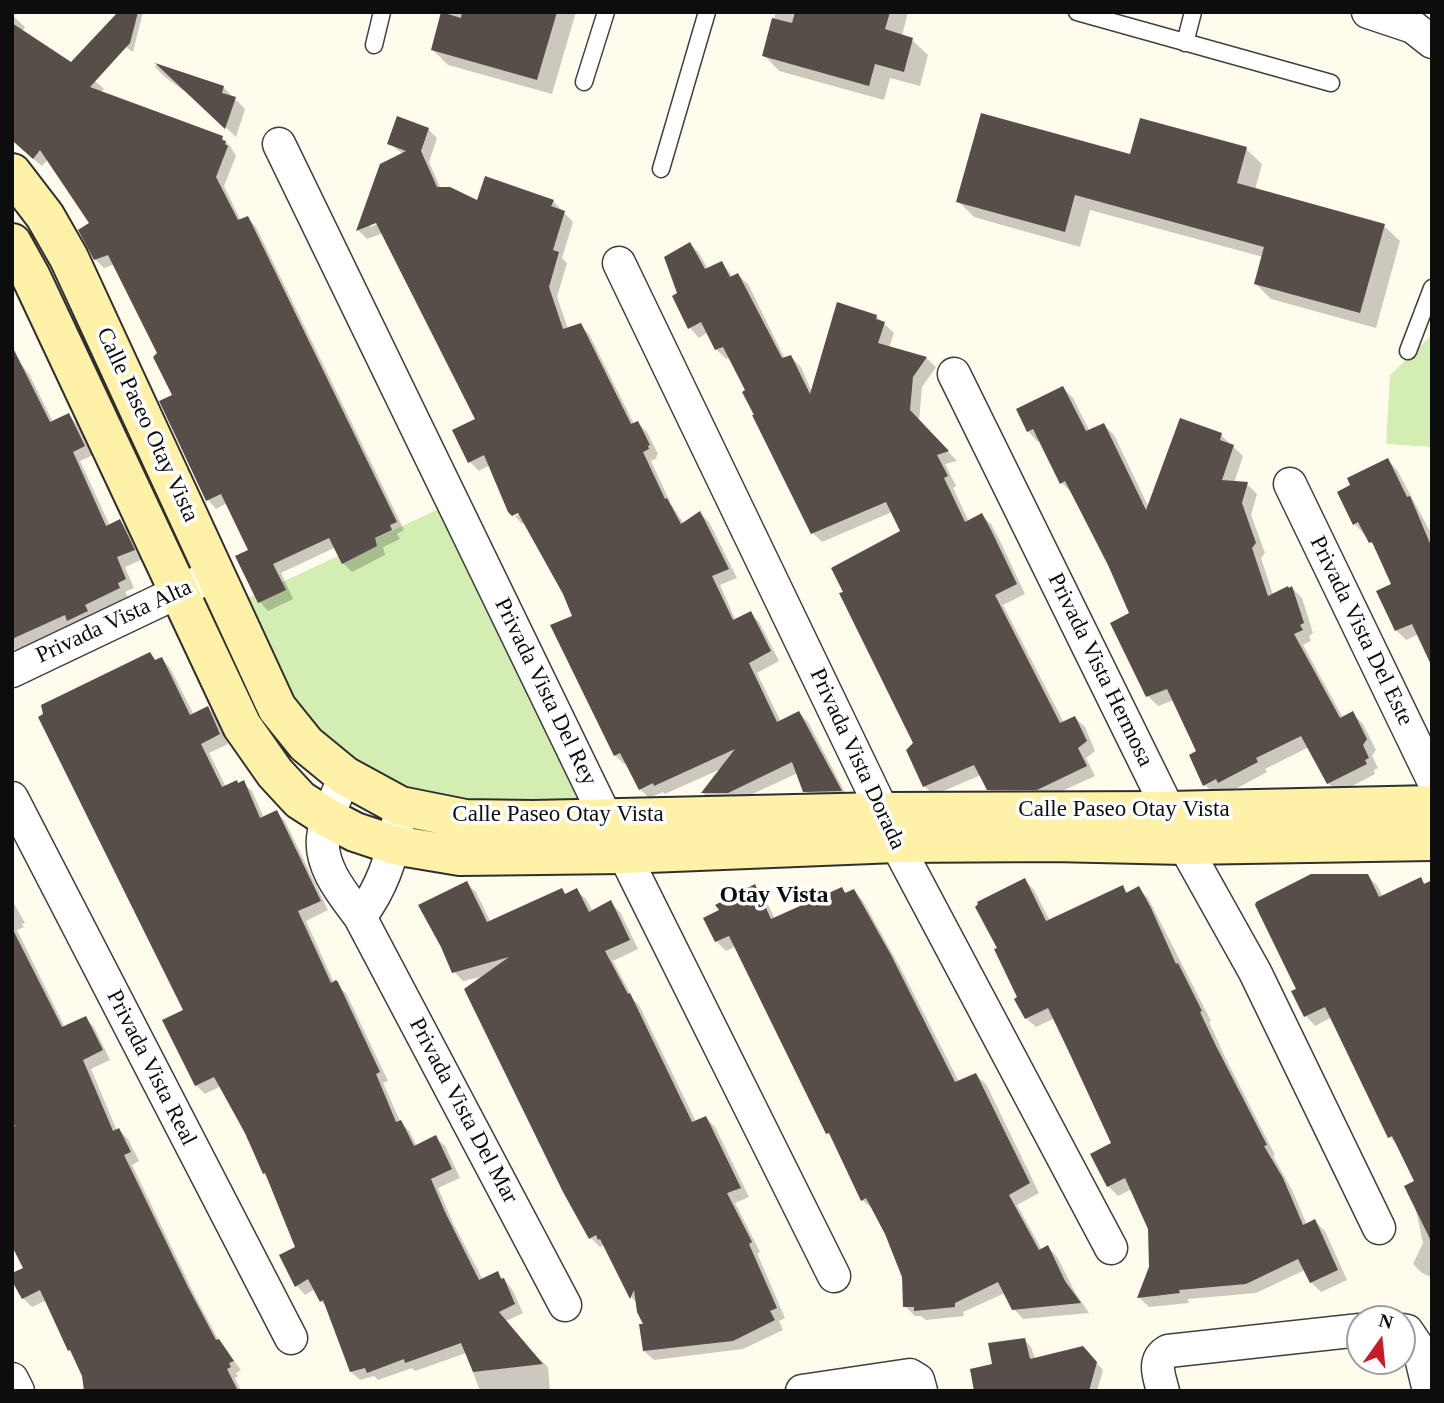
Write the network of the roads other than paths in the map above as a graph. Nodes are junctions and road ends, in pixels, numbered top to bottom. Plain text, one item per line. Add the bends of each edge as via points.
1 (382, 12) edge
2 (606, 12) edge
3 (707, 12) edge
4 (1077, 12) edge
5 (1194, 12) edge
6 (1368, 12) edge
7 (1432, 42) edge
8 (1185, 43) junction
9 (374, 45) dead end
10 (584, 82) dead end
11 (1331, 83) dead end
12 (279, 144) dead end
13 (661, 169) dead end
14 (12, 173) edge
15 (12, 243) edge
16 (69, 258) junction
17 (619, 263) dead end
18 (31, 277) junction
19 (1432, 288) edge
20 (1408, 351) dead end
21 (954, 374) dead end
22 (1290, 484) dead end
23 (216, 574) junction
24 (178, 592) junction
25 (12, 671) edge
26 (345, 776) junction
27 (1432, 778) edge
28 (12, 798) edge
29 (1432, 805) edge
30 (400, 806) junction
31 (1169, 811) junction
32 (328, 818) junction
33 (606, 818) junction
34 (890, 827) junction
35 (1432, 841) edge
36 (394, 845) junction
37 (1184, 845) junction
38 (624, 853) junction
39 (360, 917) junction
40 (1379, 1228) dead end
41 (1111, 1248) dead end
42 (834, 1276) dead end
43 (565, 1305) dead end
44 (1346, 1331) edge
45 (291, 1338) dead end
46 (1416, 1345) edge
47 (1160, 1376) edge
48 (12, 1379) edge
49 (920, 1385) edge
50 (18, 1391) edge
51 (802, 1391) edge
52 (1429, 1391) edge

1 - 9 lane
2 - 10 lane
3 - 13 lane
4 - 8 lane
5 - 8 lane
6 - 7 street via 1413,27
8 - 11 lane
12 - 33 street, Privada Vista Del Rey
14 - 16 street, Calle Paseo Otay Vista
15 - 18 street, Calle Paseo Otay Vista
16 - 18 street
16 - 23 street, Calle Paseo Otay Vista
17 - 34 street, Privada Vista Dorada
18 - 24 street, Calle Paseo Otay Vista
19 - 20 lane
21 - 31 street, Privada Vista Hermosa
22 - 27 street, Privada Vista Del Este
23 - 24 street, Privada Vista Alta
23 - 26 street, Calle Paseo Otay Vista via 278,708 306,744
24 - 25 street, Privada Vista Alta
24 - 32 street, Calle Paseo Otay Vista via 242,726 300,800
26 - 30 street, Calle Paseo Otay Vista
26 - 32 street, Privada Vista Del Mar
28 - 45 street, Privada Vista Real
29 - 31 street, Calle Paseo Otay Vista
30 - 33 street, Calle Paseo Otay Vista via 465,819
30 - 36 street
31 - 34 street, Calle Paseo Otay Vista
31 - 37 street, Privada Vista Hermosa
32 - 36 street, Calle Paseo Otay Vista
32 - 39 street, Privada Vista Del Mar via 325,857 336,884
33 - 34 street, Calle Paseo Otay Vista
33 - 38 street, Privada Vista Del Rey
34 - 37 street, Calle Paseo Otay Vista via 1053,842
34 - 38 street, Calle Paseo Otay Vista
34 - 41 street, Privada Vista Dorada
35 - 37 street, Calle Paseo Otay Vista
36 - 38 street, Calle Paseo Otay Vista via 460,856
36 - 39 street via 380,888
37 - 40 street, Privada Vista Hermosa via 1255,972
38 - 42 street, Privada Vista Del Rey
39 - 43 street, Privada Vista Del Mar
44 - 47 street via 1168,1351 1162,1354
46 - 52 street
48 - 50 street
49 - 51 street via 910,1376 902,1376

